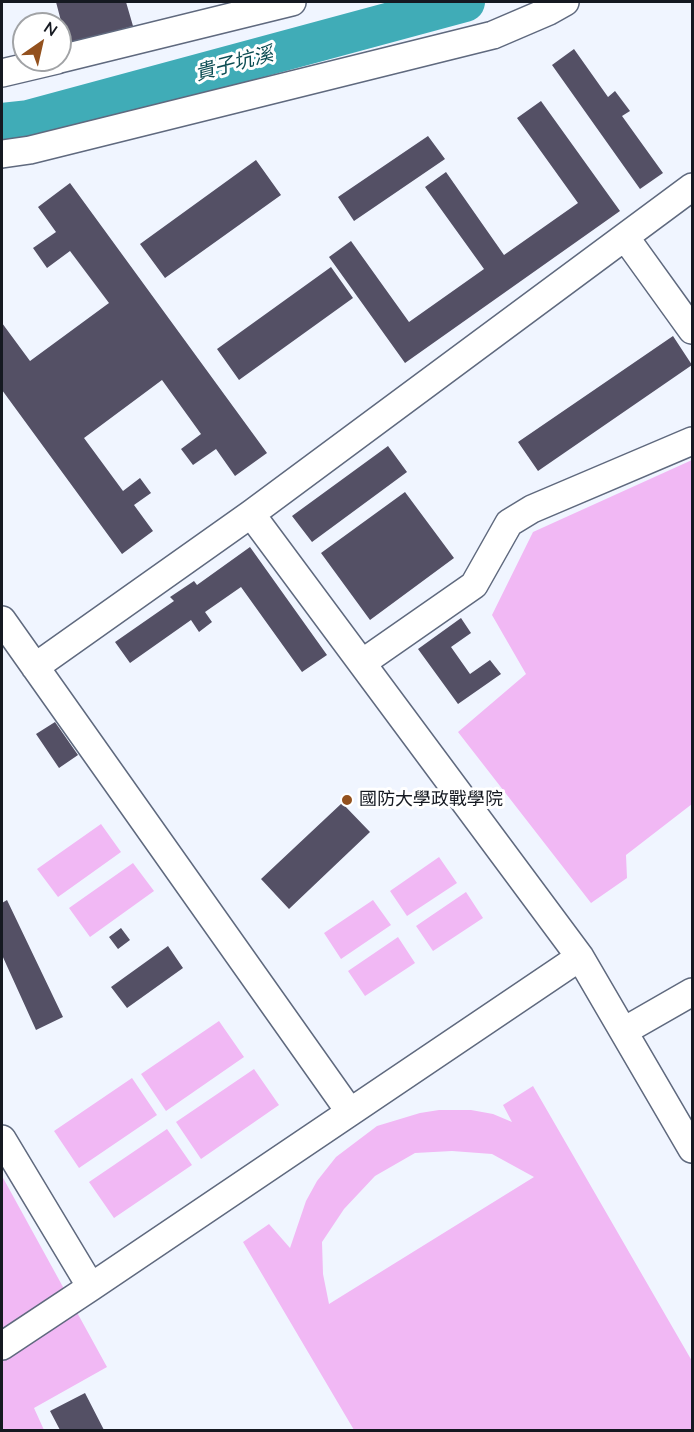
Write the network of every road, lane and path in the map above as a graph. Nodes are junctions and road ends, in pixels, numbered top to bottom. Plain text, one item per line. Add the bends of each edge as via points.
1 (292, 2) edge
2 (565, 2) edge
3 (72, 57) edge
4 (2, 154) edge
5 (693, 188) edge
6 (625, 237) junction
7 (693, 330) edge
8 (693, 441) edge
9 (251, 514) junction
10 (2, 620) edge
11 (362, 663) junction
12 (35, 667) junction
13 (580, 957) junction
14 (693, 992) edge
15 (624, 1031) junction
16 (350, 1112) junction
17 (2, 1138) edge
18 (693, 1149) edge
19 (91, 1287) junction
20 (2, 1346) edge

1 - 3 lane
2 - 4 lane via 493,35
5 - 6 lane
6 - 7 lane
6 - 9 lane
8 - 11 lane via 532,509 509,523 474,585
9 - 11 lane
9 - 12 lane
10 - 12 lane
11 - 13 lane
12 - 16 lane
13 - 15 lane
13 - 16 lane
14 - 15 lane
15 - 18 lane
16 - 19 lane
17 - 19 lane
19 - 20 lane

